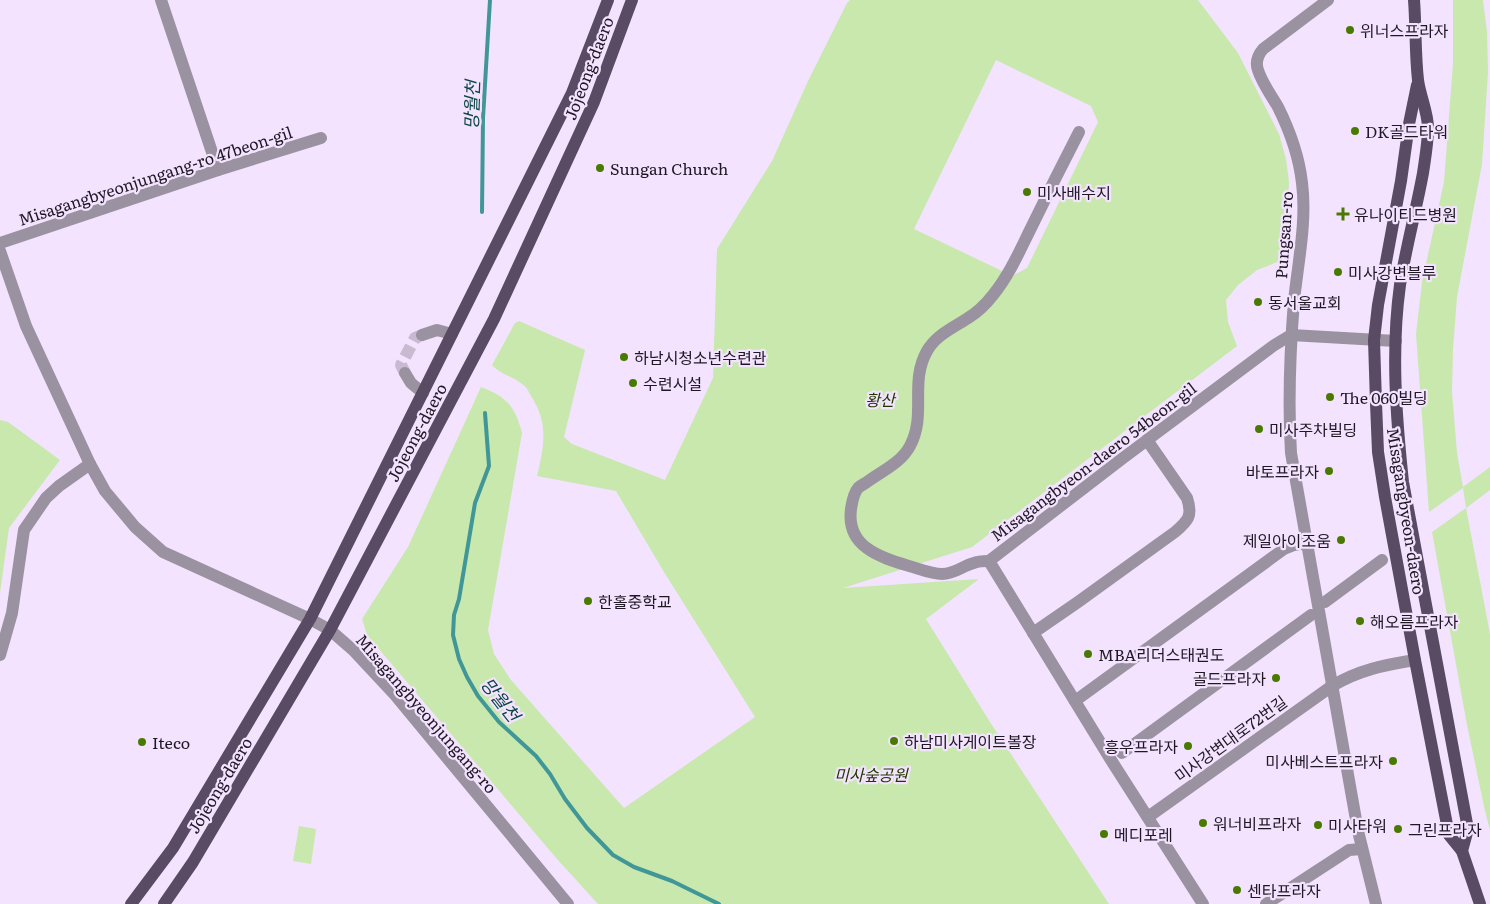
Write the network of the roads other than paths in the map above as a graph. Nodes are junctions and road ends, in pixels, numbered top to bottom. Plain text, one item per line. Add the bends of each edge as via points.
1 (161, 0) edge
2 (608, 0) edge
3 (632, 0) edge
4 (1328, 0) edge
5 (1414, 0) edge
6 (1418, 80) junction
7 (1079, 132) dead end
8 (321, 138) dead end
9 (218, 170) junction
10 (0, 244) edge
11 (0, 251) edge
12 (452, 334) junction
13 (422, 335) tunnel mouth
14 (1291, 335) junction
15 (1374, 340) junction
16 (1396, 341) junction
17 (405, 373) dead end
18 (423, 393) junction
19 (1147, 440) junction
20 (90, 464) junction
21 (1306, 543) junction
22 (1382, 560) dead end
23 (989, 561) junction
24 (1325, 602) dead end
25 (1311, 615) dead end
26 (310, 618) junction
27 (330, 630) junction
28 (1033, 633) junction
29 (0, 655) edge
30 (1415, 660) junction
31 (1332, 686) junction
32 (1075, 701) junction
33 (1122, 753) dead end
34 (1148, 817) junction
35 (173, 848) junction
36 (1362, 848) junction
37 (1462, 851) junction
38 (193, 862) junction
39 (562, 902) edge
40 (131, 904) edge
41 (139, 904) edge
42 (164, 904) edge
43 (172, 904) edge
44 (1203, 904) edge
45 (1266, 904) edge
46 (1376, 904) edge
47 (1480, 904) edge

1 - 9 street
2 - 12 main road, Jojeong-daero via 572,93
3 - 27 main road, Jojeong-daero via 594,102 494,319
4 - 14 street, Pungsan-ro via 1263,49 1257,62 1293,142 1302,185 1304,203
5 - 6 main road, Misagangbyeon-daero
6 - 15 main road, Misagangbyeon-daero
6 - 16 main road, Misagangbyeon-daero via 1428,127 1421,185 1400,284
7 - 23 street via 1007,276 982,307 942,334 927,352 920,368 918,420 910,448 898,461 858,488 852,501 851,526 863,546 872,553 942,574 955,572 974,562
8 - 9 street, Misagangbyeonjungang-ro 47beon-gil
9 - 10 street, Misagangbyeonjungang-ro 47beon-gil
11 - 20 street, Misagangbyeonjungang-ro via 26,326
12 - 13 street via 437,330
12 - 18 main road, Jojeong-daero
14 - 15 street
14 - 19 street, Misagangbyeon-daero 54beon-gil
14 - 21 street, Pungsan-ro via 1291,453
15 - 16 street
15 - 30 main road, Misagangbyeon-daero via 1378,452
16 - 37 main road, Misagangbyeon-daero via 1396,390 1404,482 1468,830
17 - 18 street
18 - 26 main road, Jojeong-daero
19 - 23 street, Misagangbyeon-daero 54beon-gil
19 - 28 street via 1187,498 1189,517 1175,532
20 - 26 street, Misagangbyeonjungang-ro via 105,491 135,527 163,552
20 - 29 street via 46,498 24,530 12,613
21 - 31 street, Pungsan-ro
21 - 32 street via 1284,549
22 - 24 street
23 - 28 street, Misagangbyeon-daero 54beon-gil
25 - 33 street
26 - 27 street, Misagangbyeonjungang-ro
26 - 35 main road, Jojeong-daero
27 - 38 main road, Jojeong-daero
27 - 39 street, Misagangbyeonjungang-ro via 394,695
28 - 32 street, Misagangbyeon-daero 54beon-gil
30 - 31 street, 미사강변대로72번길 via 1375,667
30 - 37 main road, Misagangbyeon-daero via 1449,835
31 - 34 street, 미사강변대로72번길
31 - 36 street, Pungsan-ro
32 - 34 street, Misagangbyeon-daero 54beon-gil
34 - 44 street, Misagangbyeon-daero 54beon-gil
35 - 40 main road, Jojeong-daero
35 - 41 main road, Jojeong-daero
36 - 45 street via 1349,850
36 - 46 street, Pungsan-ro
37 - 47 main road, Misagangbyeon-daero
38 - 42 main road, Jojeong-daero
38 - 43 main road, Jojeong-daero

